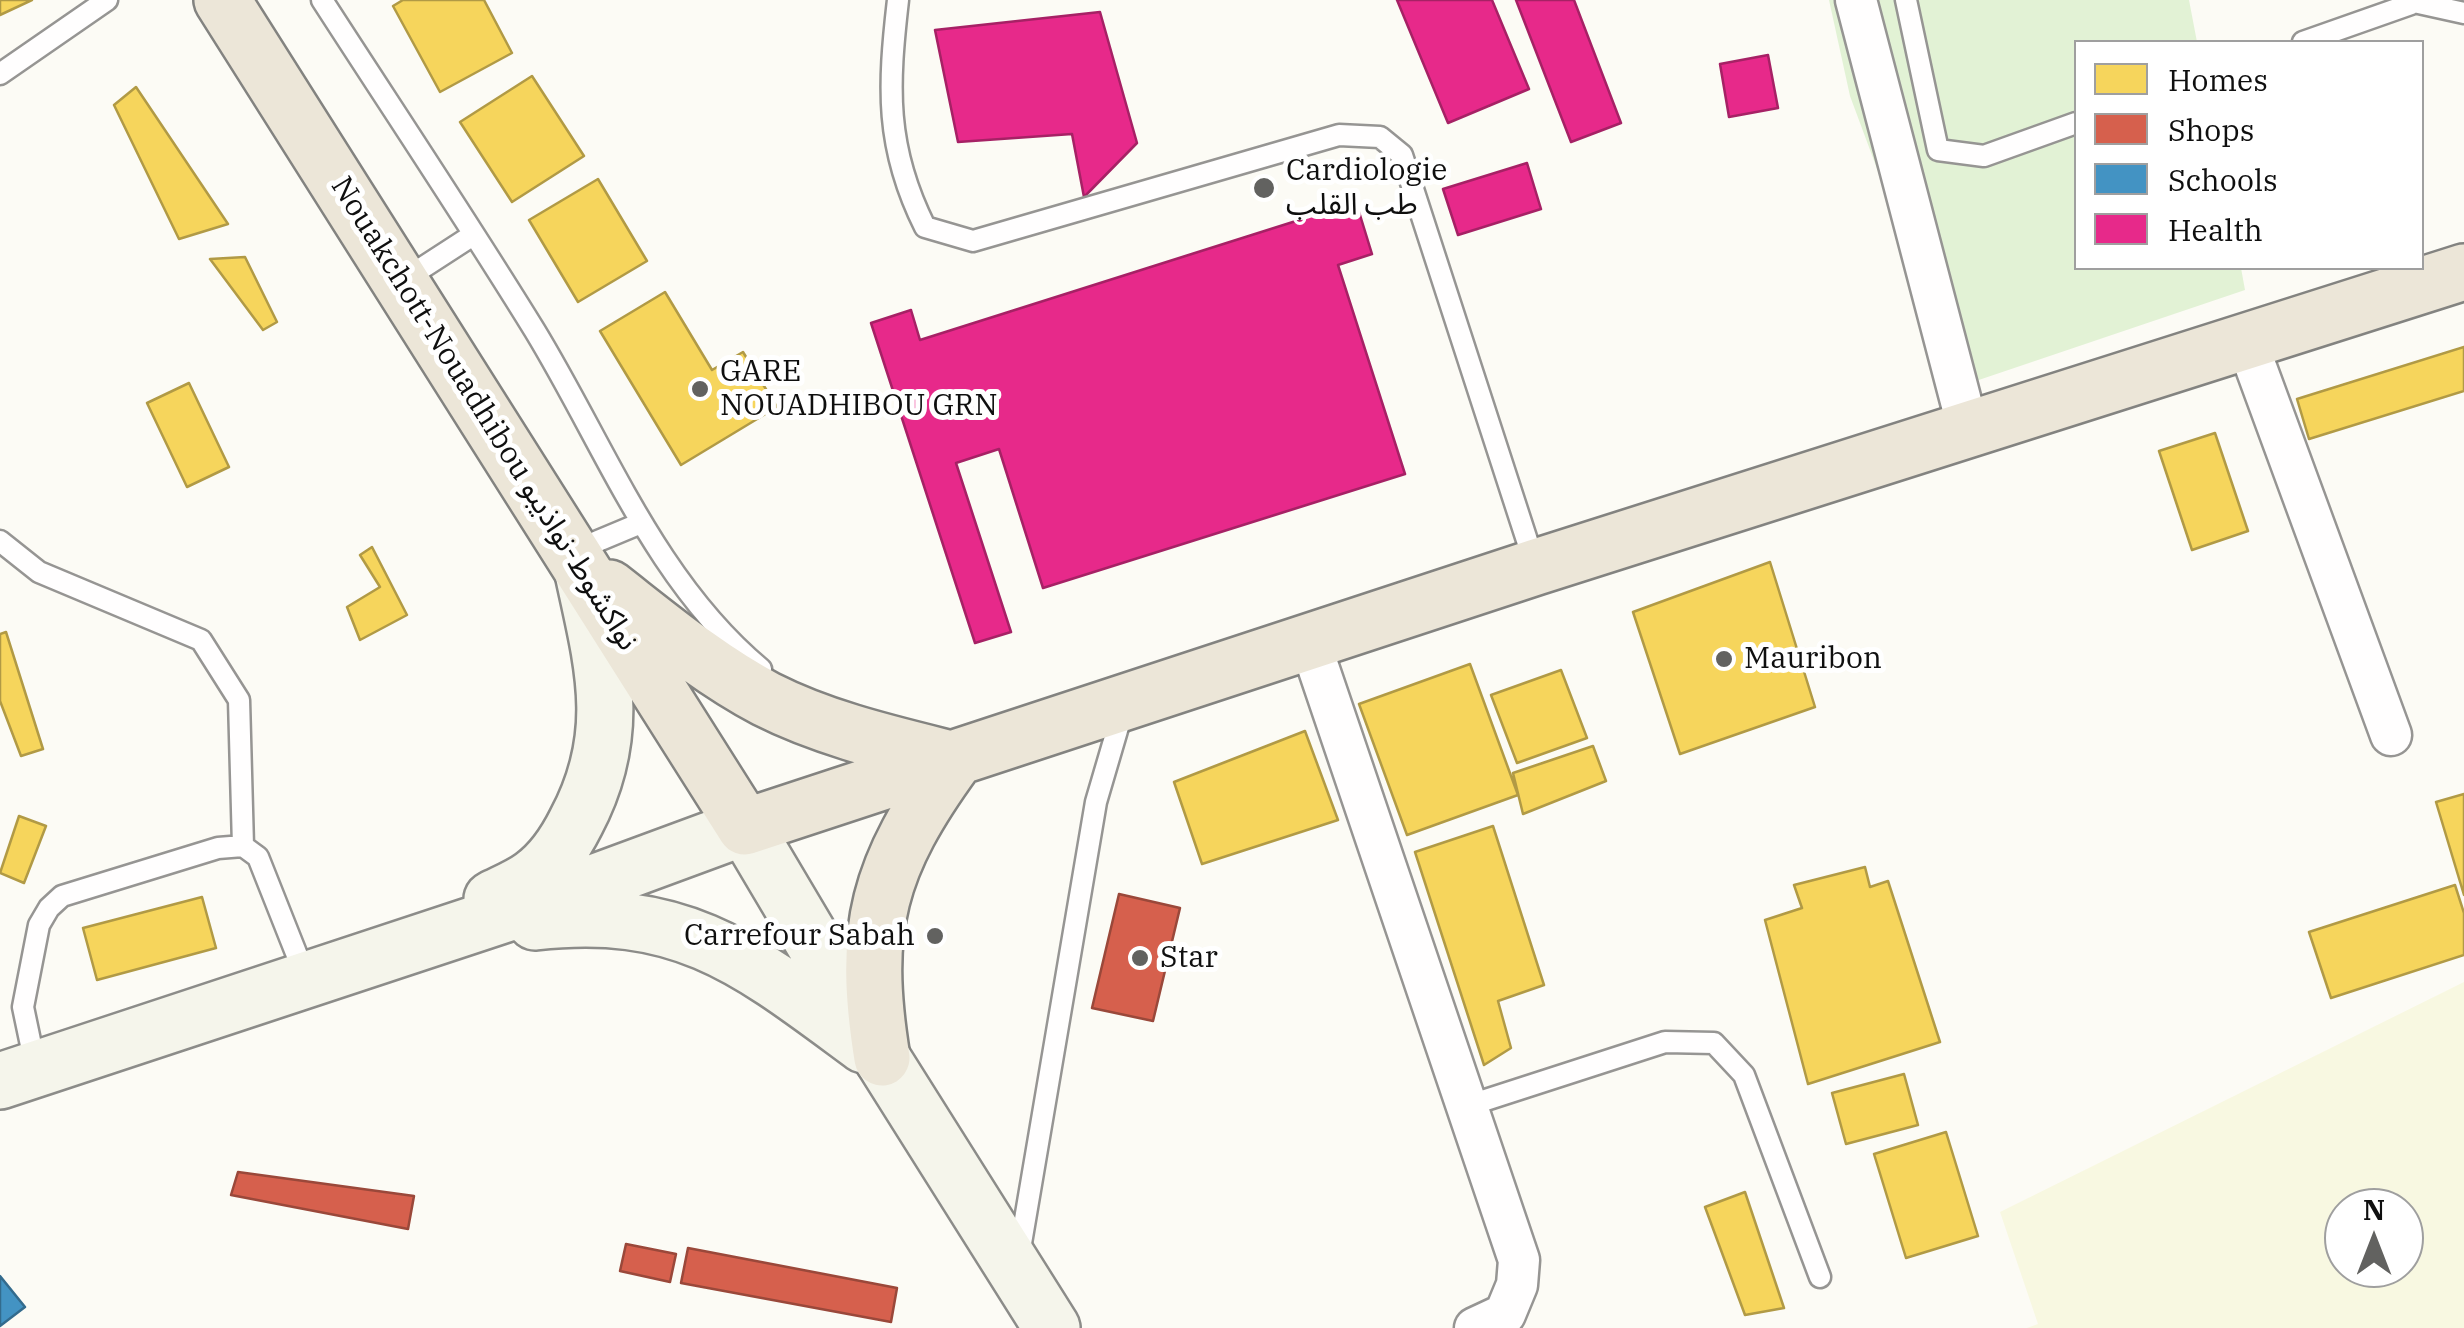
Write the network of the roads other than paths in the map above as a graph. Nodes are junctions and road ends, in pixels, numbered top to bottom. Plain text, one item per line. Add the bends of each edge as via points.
1 (106, 0) edge
2 (222, 0) edge
3 (322, 0) edge
4 (898, 0) edge
5 (1856, 0) edge
6 (1906, 0) edge
7 (2408, 2) edge
8 (2464, 13) edge
9 (2308, 40) edge
10 (0, 74) edge
11 (2074, 124) edge
12 (473, 235) junction
13 (2464, 272) edge
14 (400, 282) junction
15 (2247, 342) junction
16 (1969, 432) junction
17 (641, 522) junction
18 (0, 542) edge
19 (577, 559) junction
20 (1536, 567) junction
21 (1310, 642) junction
22 (1126, 701) junction
23 (822, 724) junction
24 (2391, 736) dead end
25 (956, 760) junction
26 (744, 828) junction
27 (243, 846) junction
28 (402, 948) junction
29 (307, 980) junction
30 (882, 1058) junction
31 (18, 1076) edge
32 (1467, 1106) junction
33 (1016, 1272) junction
34 (1820, 1277) dead end
35 (1052, 1328) edge
36 (1475, 1328) edge

1 - 10 lane
2 - 14 highway, Nouakchott-Nouadhibou نواكشوط-نواذيبو
3 - 12 lane
4 - 20 lane via 889,85 902,182 926,228 973,241 1339,135 1380,138 1402,155
5 - 16 street
6 - 11 lane via 1938,150 1984,156
7 - 8 lane
7 - 9 lane
12 - 14 lane
12 - 17 lane
13 - 15 highway
14 - 19 highway, Nouakchott-Nouadhibou نواكشوط-نواذيبو
15 - 16 highway
15 - 24 street
16 - 20 highway
17 - 19 lane
17 - 23 lane via 734,646
18 - 27 lane via 38,572 201,640 240,700
19 - 23 highway via 701,659
19 - 26 highway, Nouakchott-Nouadhibou نواكشوط-نواذيبو
19 - 28 main road via 605,675 607,722 601,764 584,807 566,842 536,876
20 - 21 highway
21 - 22 highway
21 - 32 street
22 - 25 highway
22 - 33 lane via 1096,802
23 - 25 highway
25 - 26 highway
25 - 30 highway via 915,816 885,878 871,991
26 - 28 main road
26 - 30 main road
27 - 29 lane via 258,857
27 - 31 lane via 62,896 49,908 38,925 22,1007
28 - 29 main road
28 - 30 main road via 538,921 645,921 724,948 763,970
29 - 31 main road
30 - 33 main road
32 - 34 lane via 1666,1042 1714,1043 1744,1075
32 - 36 street via 1519,1260 1504,1314
33 - 35 main road

